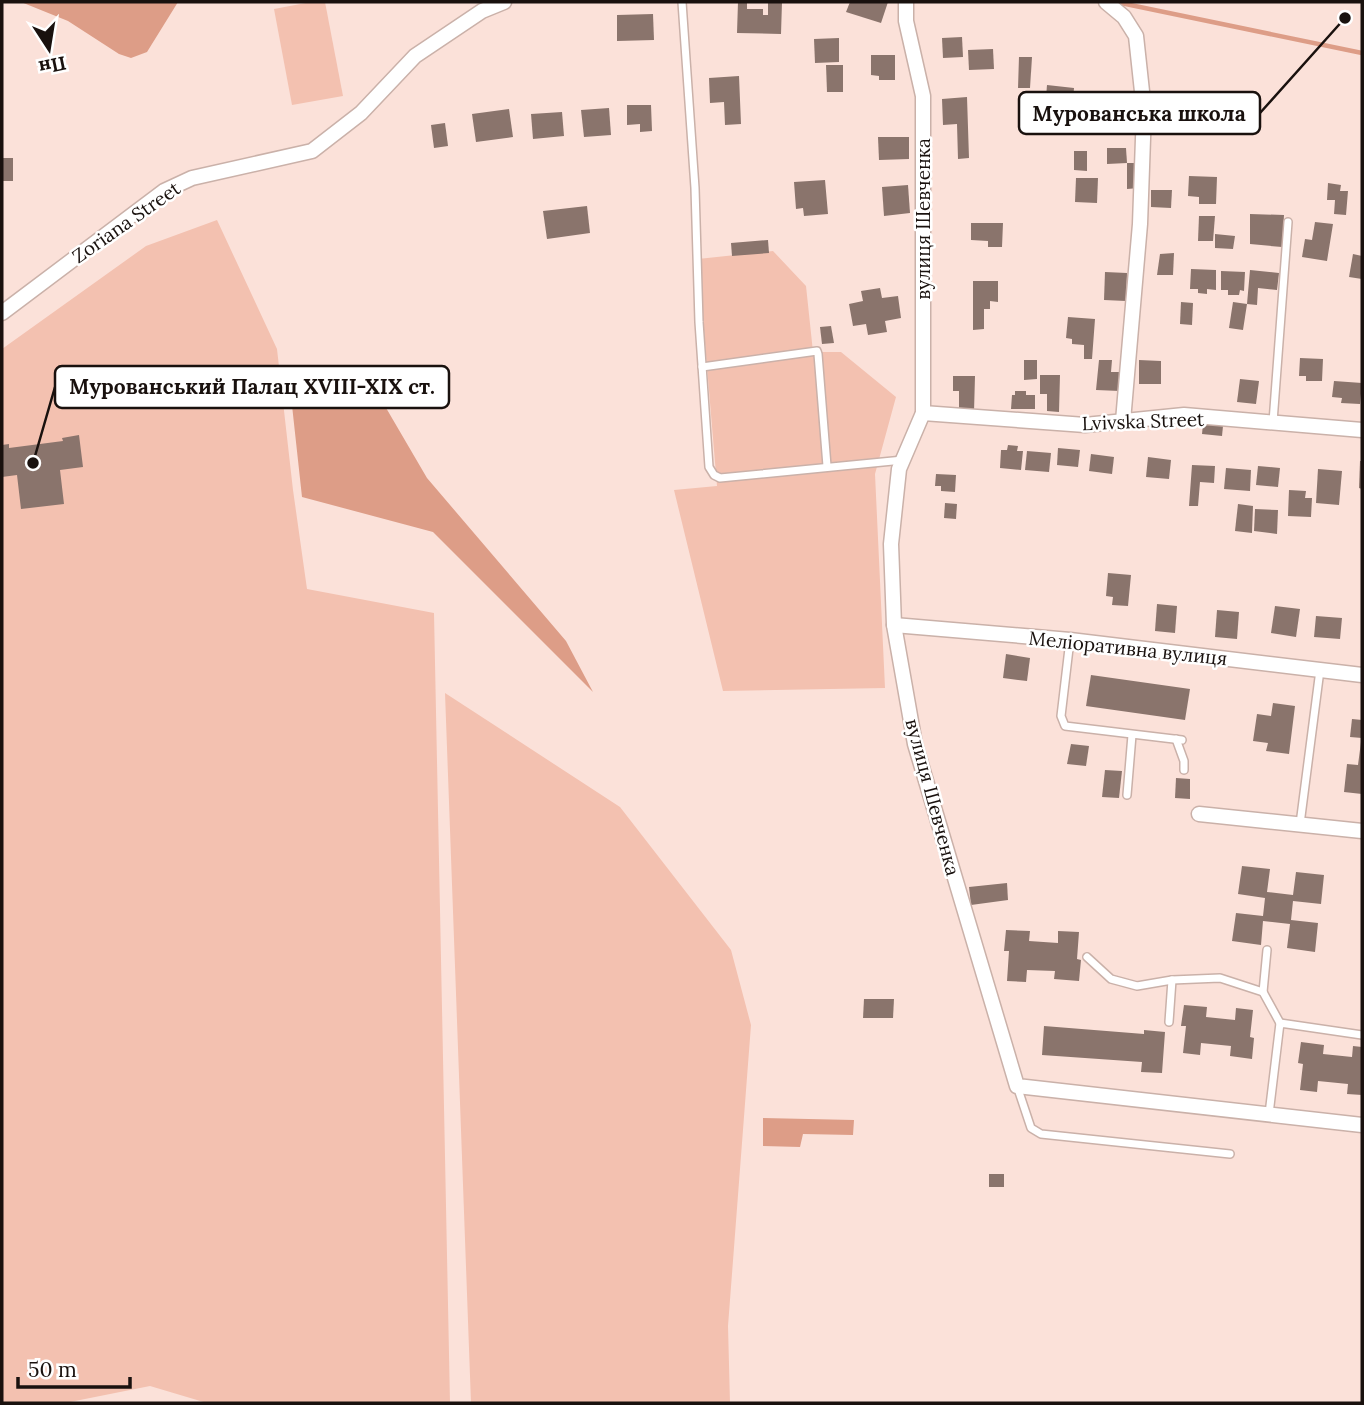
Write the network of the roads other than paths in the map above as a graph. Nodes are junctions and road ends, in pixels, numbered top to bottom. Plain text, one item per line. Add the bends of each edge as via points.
1 (505, 2) edge
2 (682, 2) edge
3 (906, 2) edge
4 (1106, 2) edge
5 (1288, 222) dead end
6 (2, 313) edge
7 (702, 367) junction
8 (923, 413) junction
9 (1124, 421) junction
10 (1273, 422) junction
11 (1362, 430) edge
12 (903, 460) junction
13 (827, 467) junction
14 (894, 625) junction
15 (1070, 640) junction
16 (1320, 669) junction
17 (1362, 676) edge
18 (1132, 735) junction
19 (1184, 770) dead end
20 (1127, 795) dead end
21 (1199, 814) dead end
22 (1300, 824) junction
23 (1362, 831) edge
24 (1267, 950) dead end
25 (1087, 957) dead end
26 (1172, 980) junction
27 (1262, 992) junction
28 (1169, 1022) dead end
29 (1280, 1023) junction
30 (1362, 1035) edge
31 (1017, 1086) junction
32 (1269, 1114) junction
33 (1362, 1125) edge
34 (1230, 1154) dead end

1 - 6 street, Zoriana Street via 482,10 415,56 360,113 312,151 192,177 164,191
2 - 7 lane
3 - 8 street, вулиця Шевченка via 923,96
4 - 9 street via 1124,17 1136,36 1144,110
5 - 10 lane
7 - 13 lane via 709,467 714,475
7 - 13 lane via 817,351
8 - 9 street, Lvivska Street via 1084,425
8 - 12 street, вулиця Шевченка
9 - 10 street, Lvivska Street via 1184,415
10 - 11 street, Lvivska Street
12 - 13 lane
12 - 14 street, вулиця Шевченка via 891,544
14 - 15 street, Меліоративна вулиця
14 - 31 street, вулиця Шевченка via 915,744
15 - 16 street, Меліоративна вулиця
15 - 18 lane via 1061,716 1065,726
16 - 17 street, Меліоративна вулиця
16 - 22 lane
18 - 19 lane via 1179,740
18 - 20 lane
21 - 22 street
22 - 23 street
24 - 27 lane
25 - 26 lane via 1111,979 1137,986
26 - 27 lane via 1220,978
26 - 28 lane
27 - 29 lane
29 - 30 lane
29 - 32 lane
31 - 32 street
31 - 34 lane via 1031,1128 1041,1134
32 - 33 street

